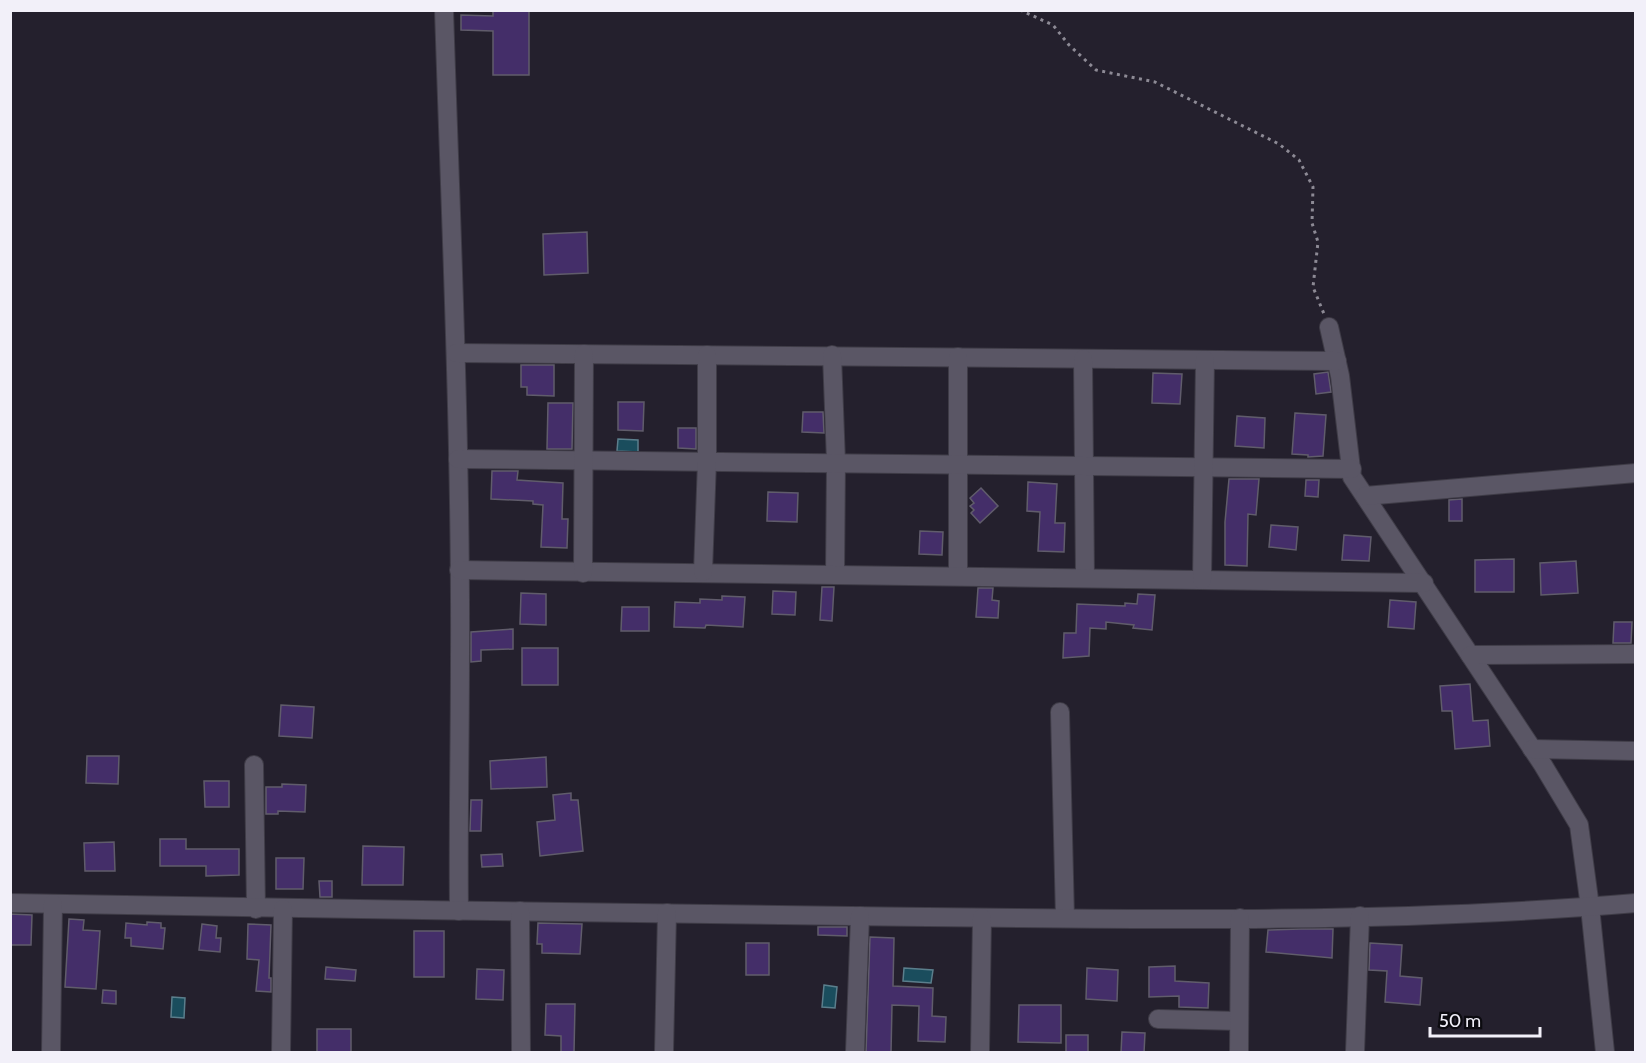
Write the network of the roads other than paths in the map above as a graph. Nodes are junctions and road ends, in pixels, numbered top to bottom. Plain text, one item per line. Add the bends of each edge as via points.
1 (444, 10) edge
2 (1329, 327) road end
3 (456, 353) junction
4 (584, 354) junction
5 (707, 355) junction
6 (832, 355) junction
7 (958, 357) junction
8 (1083, 358) junction
9 (1205, 360) junction
10 (1337, 361) junction
11 (458, 459) junction
12 (583, 461) junction
13 (706, 461) junction
14 (836, 462) junction
15 (959, 463) junction
16 (1083, 466) junction
17 (1204, 468) junction
18 (1352, 469) junction
19 (1635, 473) edge
20 (1365, 495) junction
21 (459, 570) junction
22 (703, 572) junction
23 (583, 573) junction
24 (835, 575) junction
25 (958, 576) junction
26 (1085, 578) junction
27 (1202, 580) junction
28 (1424, 583) junction
29 (1635, 654) edge
30 (1470, 655) junction
31 (1060, 712) dead end
32 (1532, 748) junction
33 (1635, 751) edge
34 (254, 765) dead end
35 (10, 903) edge
36 (1635, 903) edge
37 (53, 904) junction
38 (1590, 907) junction
39 (256, 909) junction
40 (283, 909) junction
41 (459, 911) junction
42 (520, 912) junction
43 (667, 913) junction
44 (860, 916) junction
45 (1360, 916) junction
46 (982, 918) junction
47 (1065, 918) junction
48 (1240, 918) junction
49 (1158, 1019) dead end
50 (1239, 1021) junction
51 (51, 1053) edge
52 (282, 1053) edge
53 (521, 1053) edge
54 (664, 1053) edge
55 (855, 1053) edge
56 (980, 1053) edge
57 (1239, 1053) edge
58 (1355, 1053) edge
59 (1605, 1053) edge

1 - 3 street
2 - 10 street
3 - 4 street
3 - 11 street
4 - 5 street
4 - 12 street
5 - 6 street
5 - 13 street
6 - 7 street
6 - 14 street
7 - 8 street
7 - 15 street
8 - 9 street
8 - 16 street
9 - 10 street
9 - 17 street
10 - 18 street
11 - 12 street
11 - 21 street
12 - 13 street
12 - 23 street
13 - 14 street
13 - 22 street
14 - 15 street
14 - 24 street
15 - 16 street
15 - 25 street
16 - 17 street
16 - 26 street
17 - 18 street
17 - 27 street
18 - 20 street via 1352,477
19 - 20 street
20 - 28 street
21 - 23 street
21 - 41 street
22 - 23 street
22 - 24 street
24 - 25 street
25 - 26 street
26 - 27 street
27 - 28 street
28 - 30 street
29 - 30 street
30 - 32 street
31 - 47 street
32 - 33 street
32 - 38 street via 1579,825
34 - 39 street
35 - 37 street
36 - 38 street
37 - 39 street
37 - 51 street
38 - 45 street
38 - 59 street
39 - 40 street
40 - 41 street
40 - 52 street
41 - 42 street
42 - 43 street
42 - 53 street
43 - 44 street
43 - 54 street
44 - 46 street
44 - 55 street
45 - 48 street
45 - 58 street
46 - 47 street
46 - 56 street
47 - 48 street
48 - 50 street
49 - 50 street
50 - 57 street

